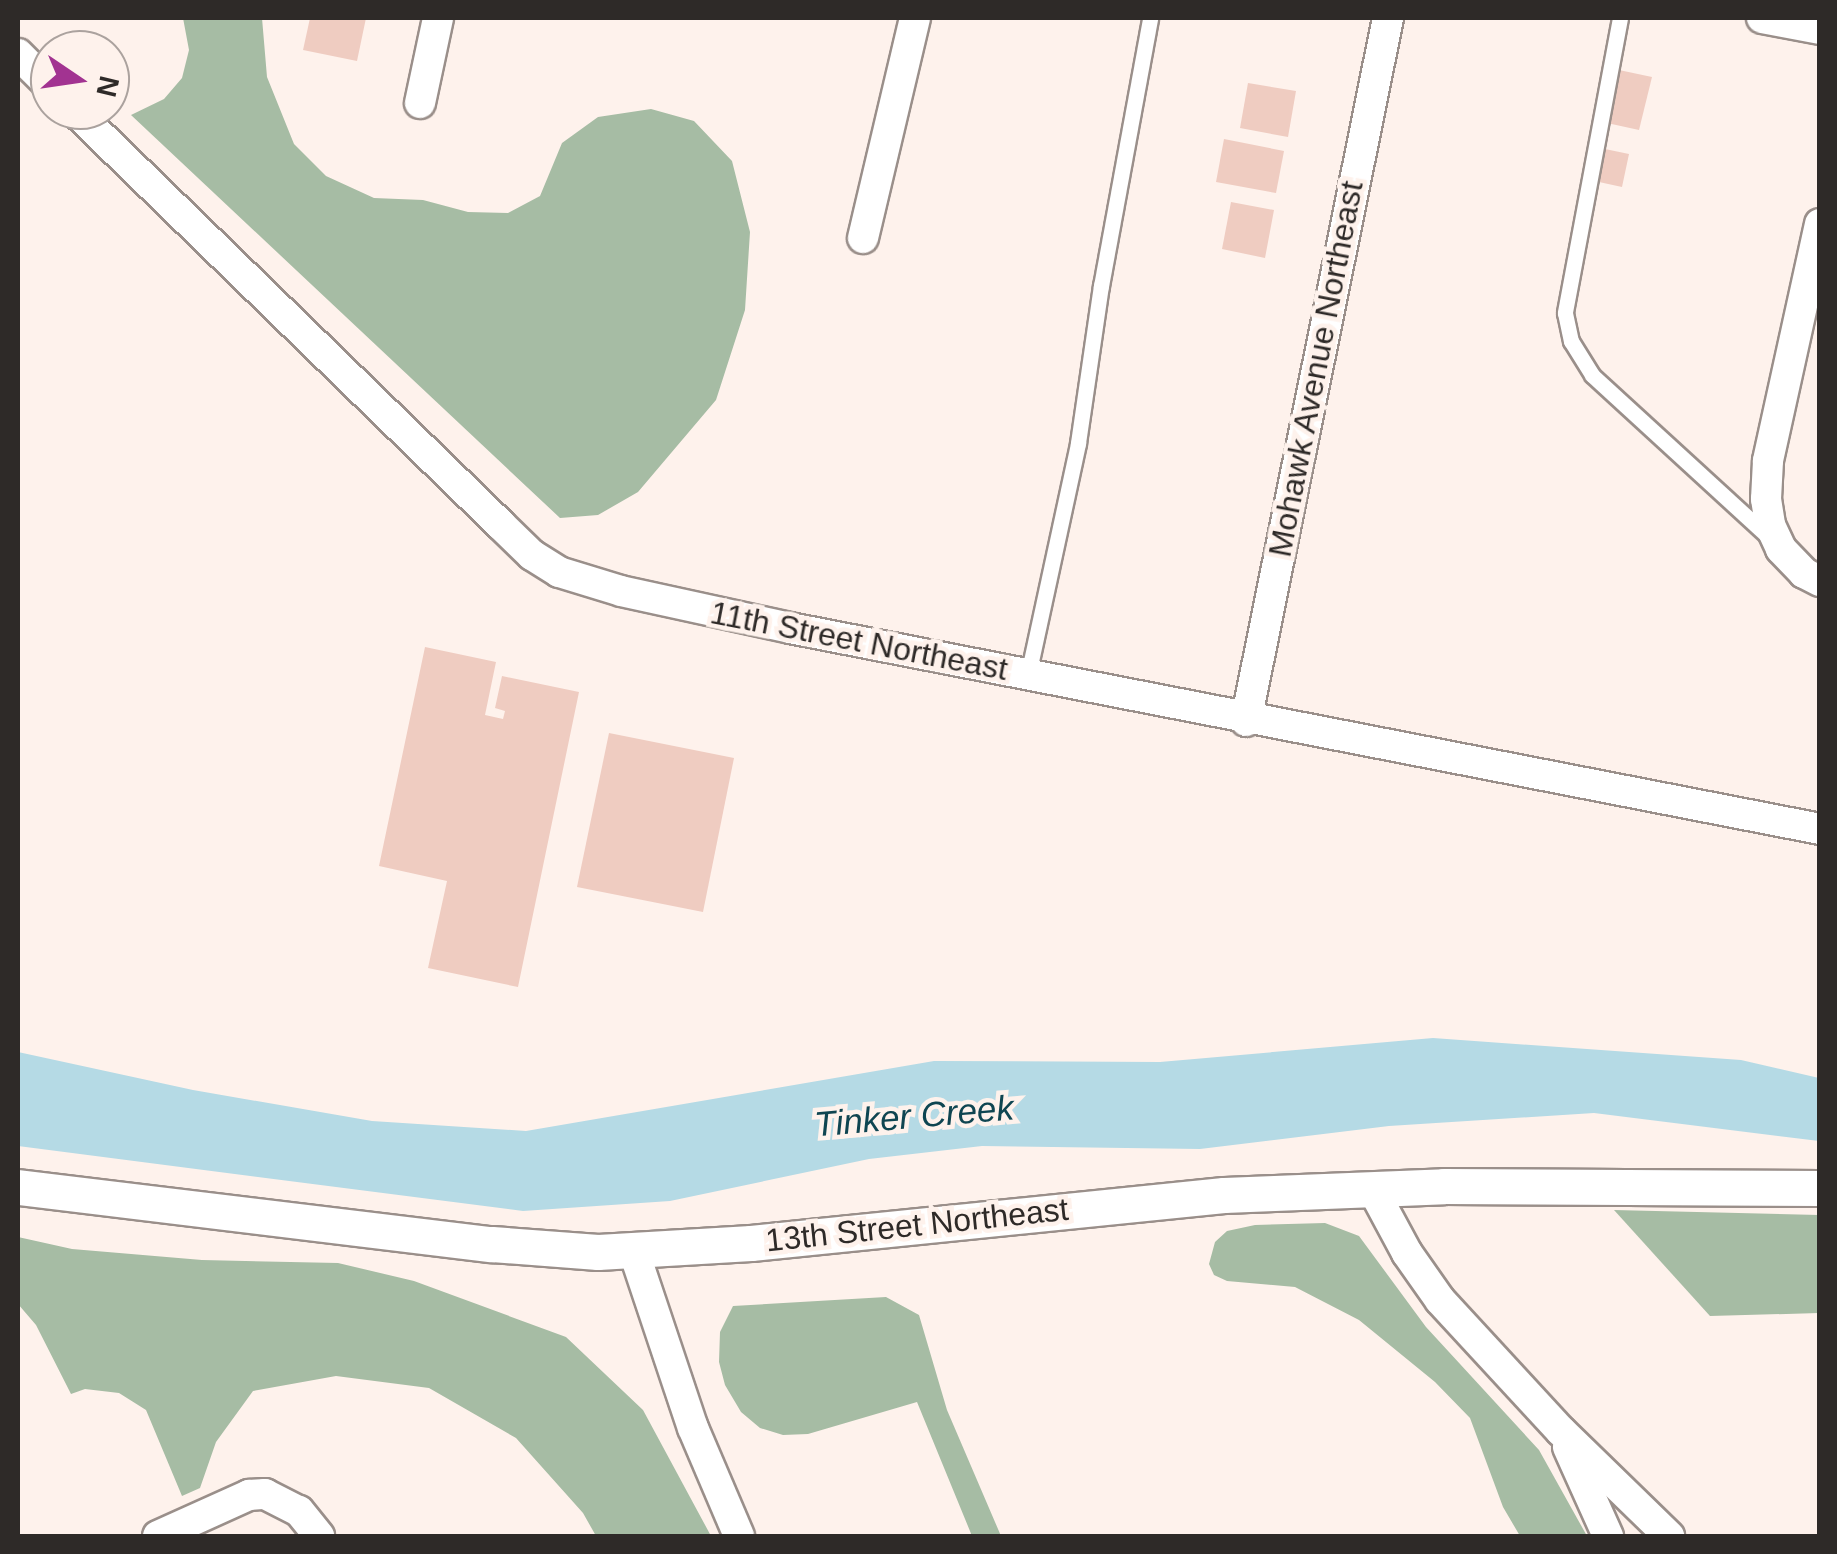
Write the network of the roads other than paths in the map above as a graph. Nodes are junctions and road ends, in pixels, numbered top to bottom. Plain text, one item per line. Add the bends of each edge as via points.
1 (438, 18) edge
2 (915, 18) edge
3 (1150, 18) edge
4 (1388, 18) edge
5 (1620, 18) edge
6 (1762, 18) edge
7 (1820, 28) edge
8 (420, 103) dead end
9 (95, 130) edge
10 (1820, 224) edge
11 (863, 238) dead end
12 (1781, 549) junction
13 (1820, 581) edge
14 (1028, 675) junction
15 (1246, 721) junction
16 (1820, 829) edge
17 (18, 1186) edge
18 (1372, 1188) junction
19 (1820, 1188) edge
20 (634, 1252) junction
21 (1561, 1430) junction
22 (158, 1536) edge
23 (318, 1536) edge
24 (739, 1536) edge
25 (1608, 1536) edge
26 (1669, 1536) edge

1 - 8 street
2 - 11 street
3 - 14 lane via 1078,443
4 - 15 street, Mohawk Avenue Northeast
5 - 12 lane via 1565,313 1571,341 1592,376
6 - 7 street
9 - 14 street, 11th Street Northeast via 500,525 559,572 621,592
10 - 12 street via 1768,461 1766,499
12 - 13 street
14 - 15 street, 11th Street Northeast
15 - 16 street, 11th Street Northeast
17 - 20 street, 13th Street Northeast via 492,1244
18 - 19 street, 13th Street Northeast
18 - 20 street, 13th Street Northeast via 1113,1204
18 - 21 street via 1440,1300
20 - 24 street via 693,1428
21 - 25 street
21 - 26 street
22 - 23 street via 265,1494 299,1512

